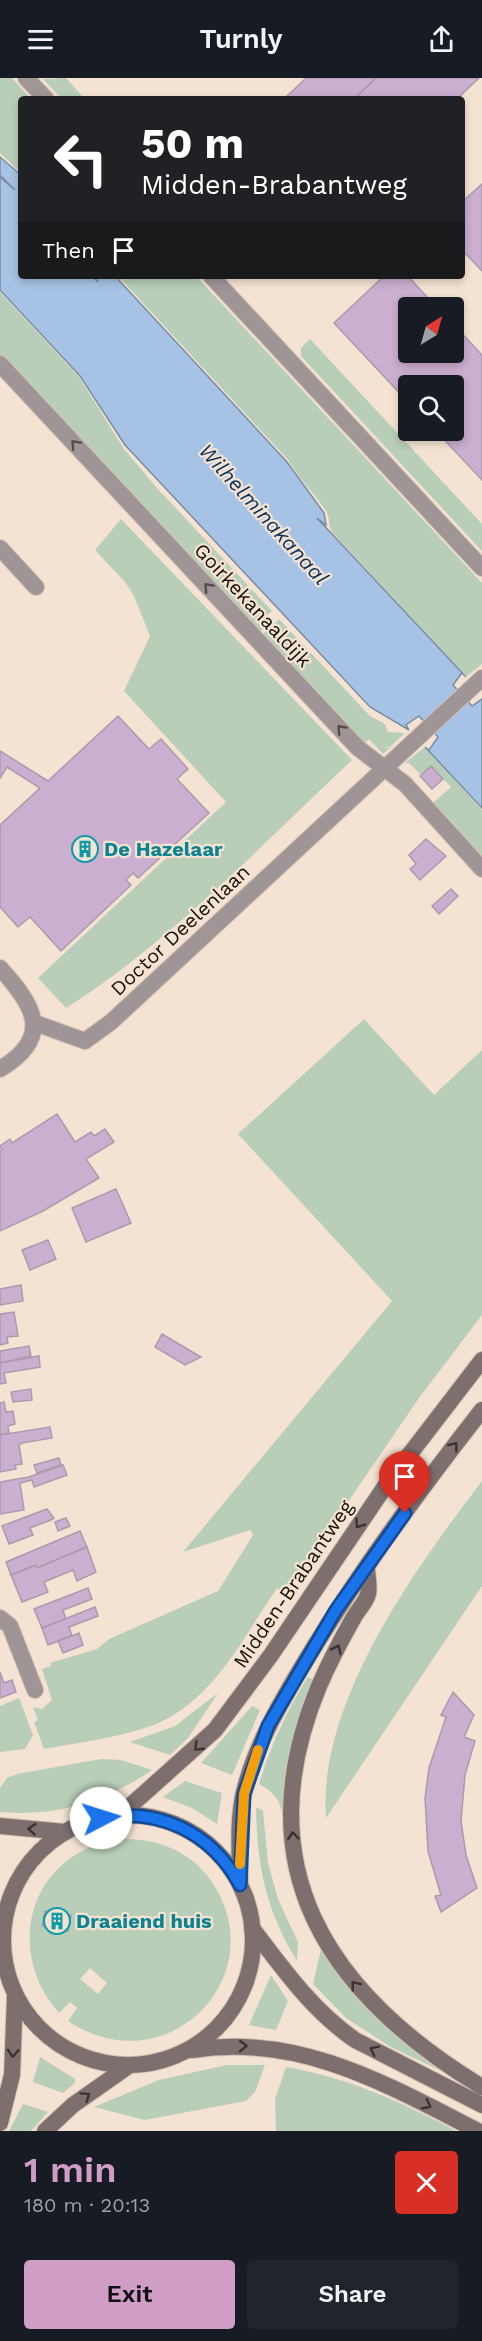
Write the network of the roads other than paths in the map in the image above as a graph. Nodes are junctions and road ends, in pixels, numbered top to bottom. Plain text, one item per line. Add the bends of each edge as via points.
1 (26, 78) edge
2 (43, 96) edge
3 (214, 279) edge
4 (0, 363) edge
5 (0, 548) edge
6 (482, 568) edge
7 (36, 587) dead end
8 (482, 678) edge
9 (384, 769) junction
10 (482, 869) edge
11 (0, 968) edge
12 (35, 1023) junction
13 (0, 1069) edge
14 (482, 1360) edge
15 (482, 1410) edge
16 (367, 1567) junction
17 (0, 1618) edge
18 (36, 1690) dead end
19 (120, 1815) junction
20 (0, 1826) edge
21 (65, 1832) junction
22 (240, 1885) junction
23 (252, 1928) junction
24 (1, 1948) edge
25 (15, 1994) junction
26 (185, 2051) junction
27 (130, 2065) junction
28 (482, 2087) edge
29 (482, 2105) edge
30 (0, 2123) edge
31 (45, 2131) edge
32 (478, 2131) edge

1 - 2 street
3 - 6 street
9 -> 4 street, Goirkekanaaldijk via 358,748
5 - 7 street
8 - 9 street
9 - 10 street, Goirkekanaaldijk via 405,784
9 - 12 street, Doctor Deelenlaan via 102,1029 85,1041
11 - 12 street via 20,989 33,1011
12 - 13 street via 24,1050
14 -> 19 main road, Midden-Brabantweg via 386,1485 260,1671 215,1730
16 -> 15 main road
16 - 22 main road via 275,1711 255,1757 244,1794
28 -> 16 main road via 414,2042 365,1997 334,1958 309,1912 295,1856 291,1813 294,1769 304,1727 340,1642 369,1593
17 - 18 street via 10,1626
19 - 21 main road via 92,1820
19 - 22 main road via 156,1818 190,1832 219,1855
21 -> 20 main road
21 - 24 main road via 37,1853 17,1881 5,1914
22 - 23 main road
23 - 26 main road via 251,1965 238,2000 215,2030
29 -> 23 main road via 337,2028 299,1989
24 - 25 main road
25 - 27 main road via 41,2030 67,2049 97,2061
25 -> 30 main road via 12,2075
26 - 27 main road
26 -> 32 main road via 263,2046 300,2055 352,2070
31 -> 27 main road

